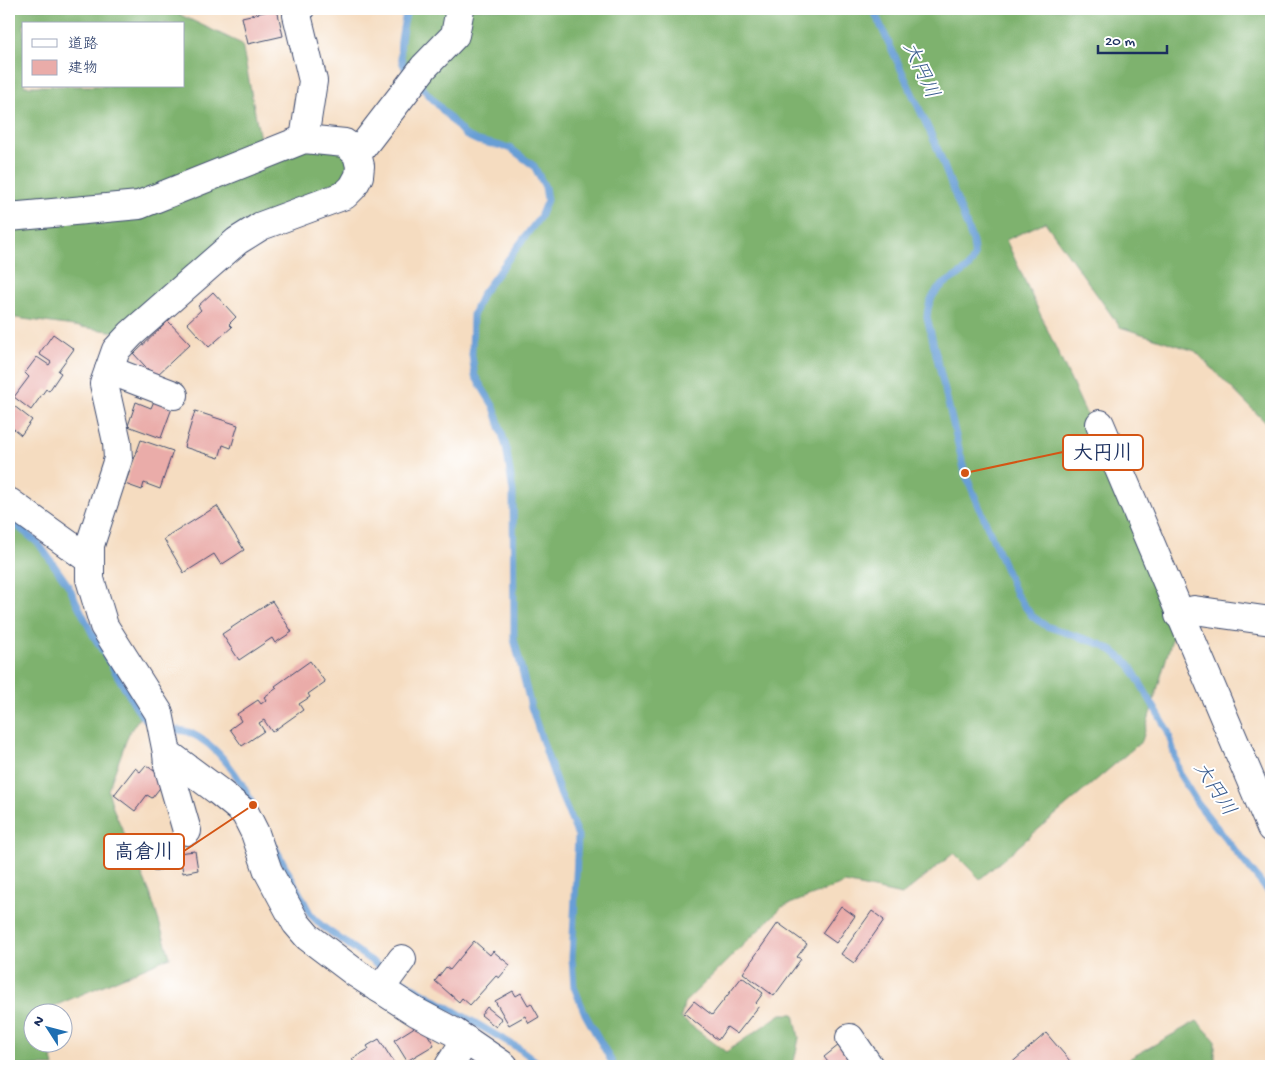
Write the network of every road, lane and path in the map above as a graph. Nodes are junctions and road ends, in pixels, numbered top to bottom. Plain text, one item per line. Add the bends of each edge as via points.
1 (300, 9) edge
2 (460, 9) edge
3 (304, 139) junction
4 (357, 154) junction
5 (9, 217) edge
6 (109, 370) junction
7 (174, 395) dead end
8 (1100, 424) dead end
9 (9, 502) edge
10 (90, 560) junction
11 (1179, 615) junction
12 (1271, 621) edge
13 (166, 748) junction
14 (1271, 828) edge
15 (187, 831) dead end
16 (850, 1038) dead end
17 (466, 1040) junction
18 (449, 1066) edge
19 (504, 1066) edge
20 (869, 1066) edge

1 - 3 street via 297,15 313,81
2 - 4 street via 455,35 424,67
3 - 4 street via 345,143
3 - 5 street via 140,204
4 - 6 street via 358,176 345,195 261,226 237,241 130,334 116,350
6 - 7 street
6 - 10 street via 104,384 118,460 90,545
8 - 11 street
9 - 10 street
10 - 13 street via 90,579 104,626 159,713
11 - 12 street via 1194,610
11 - 14 street
13 - 15 street
13 - 17 street via 244,813 255,833 268,871 296,923 308,936 391,974
16 - 20 street
17 - 18 street
17 - 19 street

